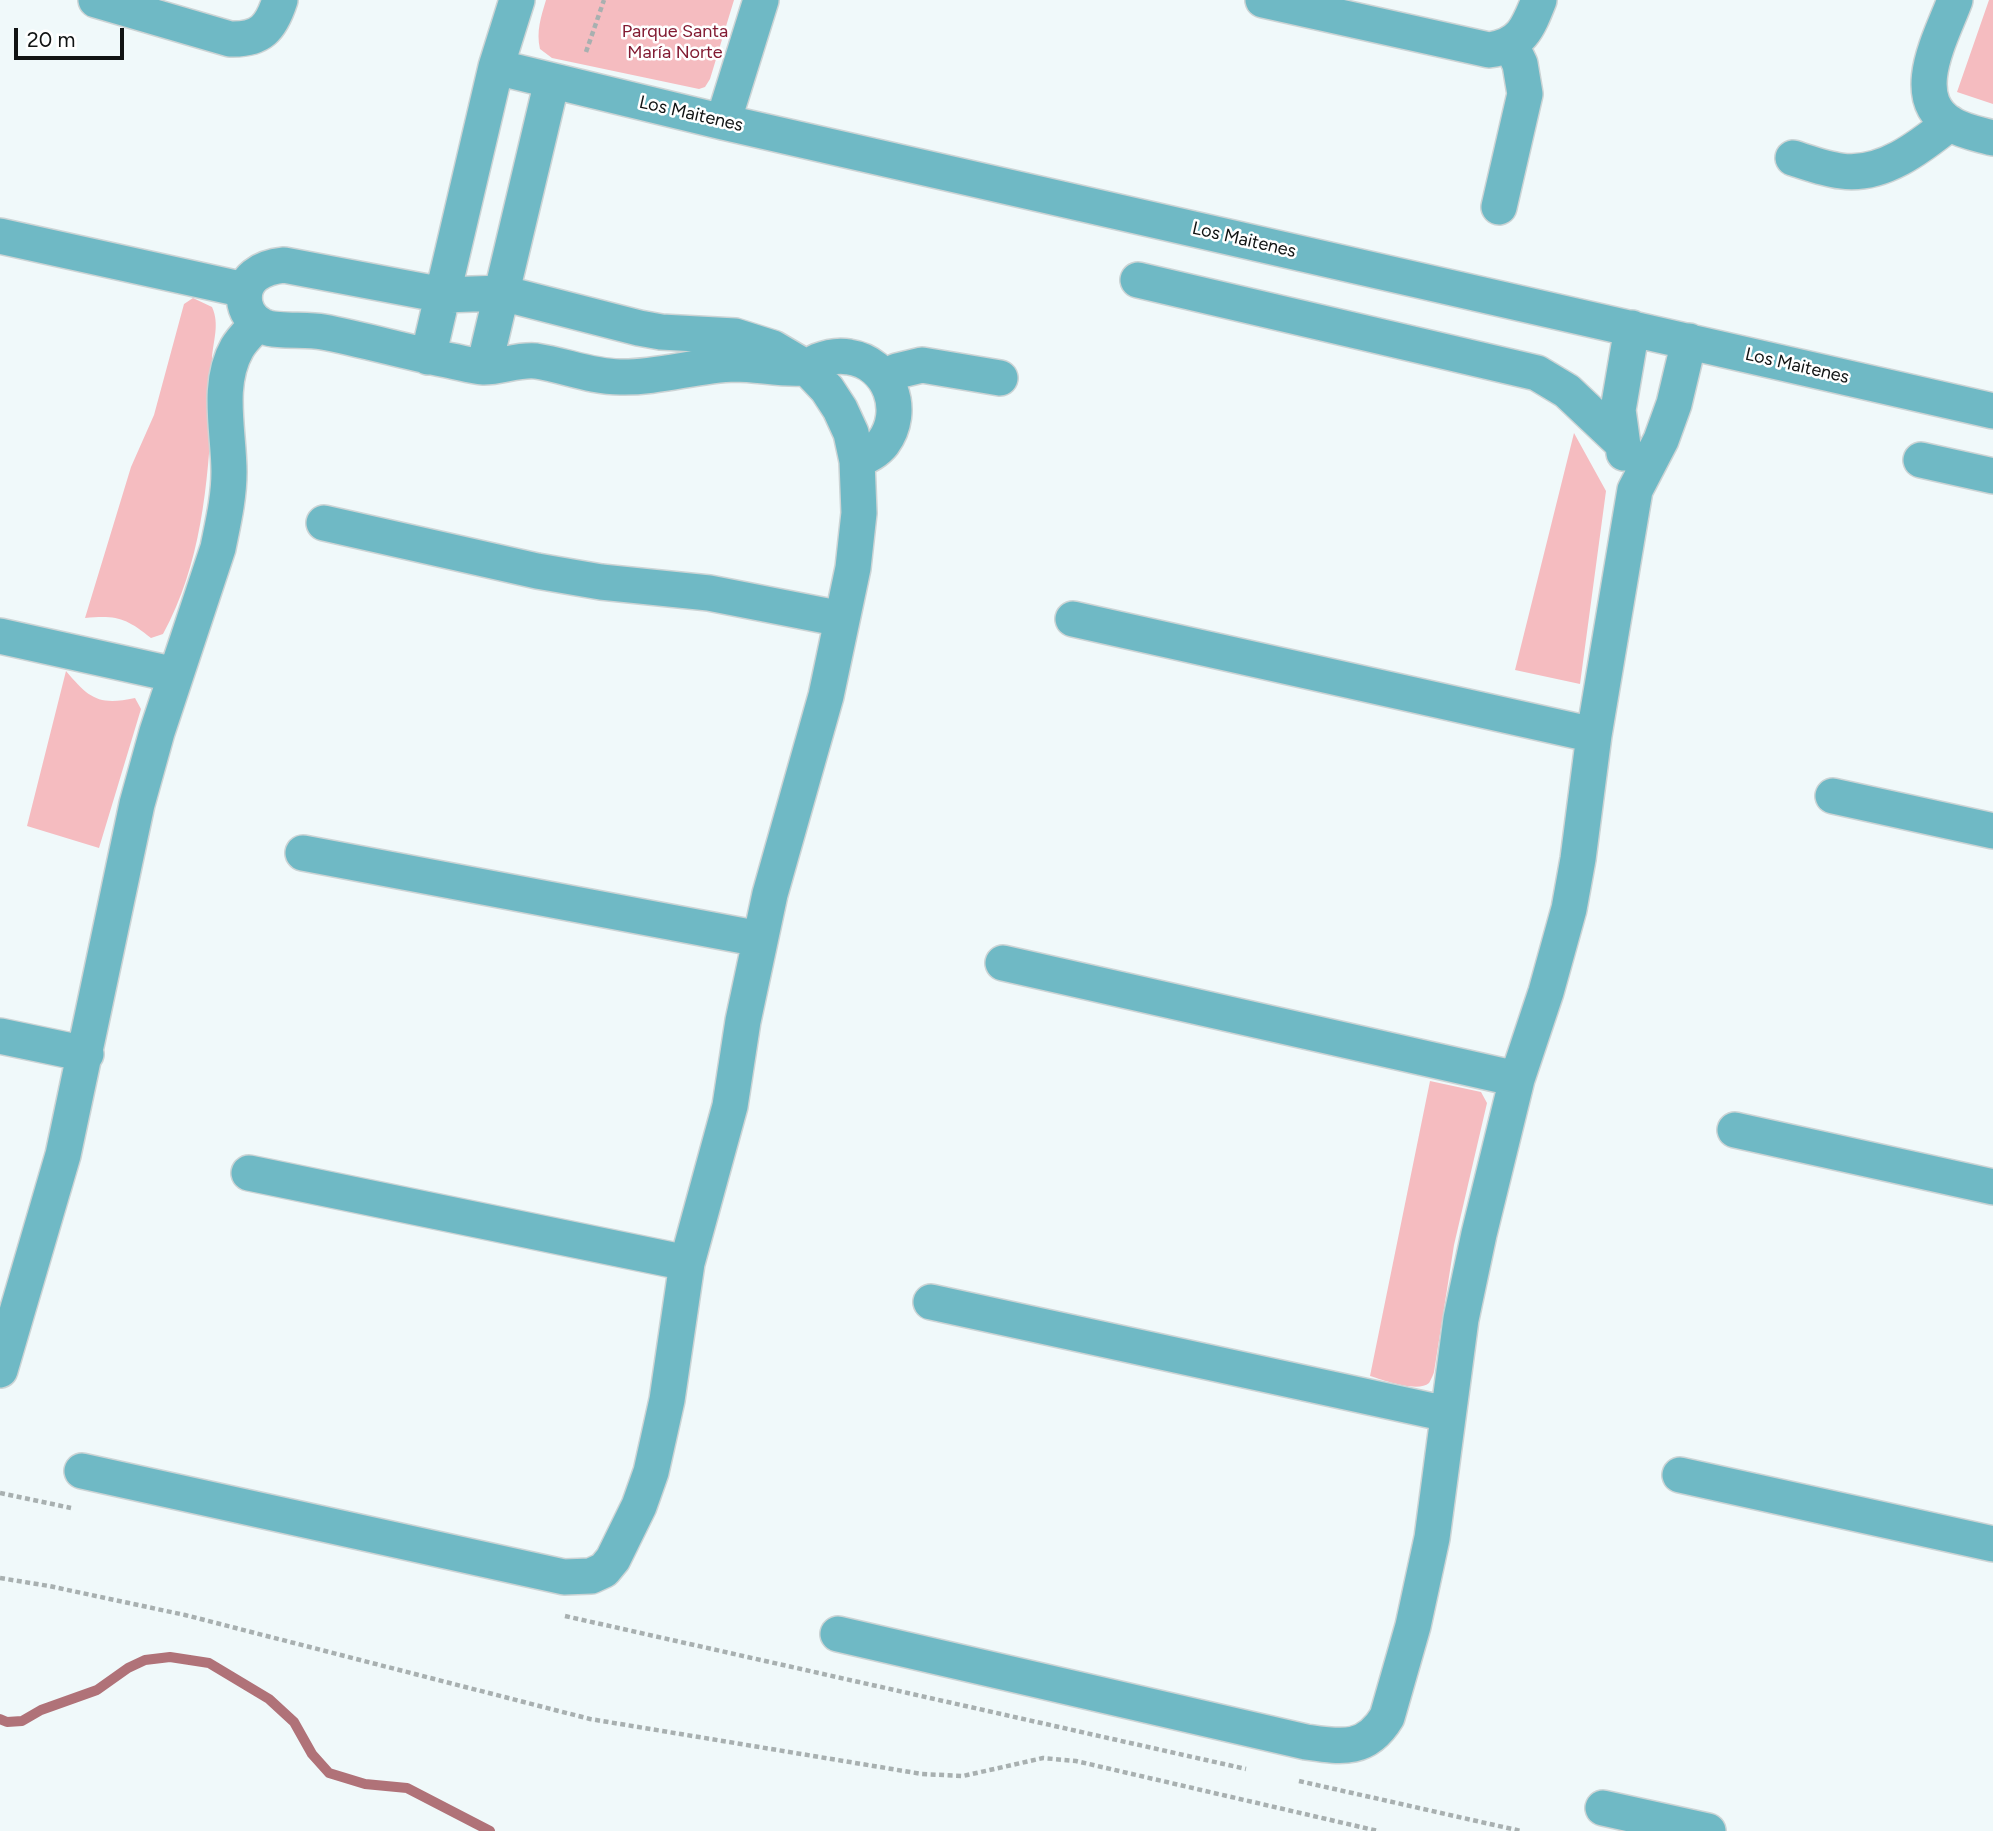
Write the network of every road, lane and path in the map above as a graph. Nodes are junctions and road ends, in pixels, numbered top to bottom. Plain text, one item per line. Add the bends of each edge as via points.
1 (96, 0) edge
2 (280, 0) edge
3 (517, 0) edge
4 (604, 0) edge
5 (761, 0) edge
6 (1263, 0) edge
7 (1539, 0) edge
8 (1955, 0) edge
9 (1511, 45) junction
10 (585, 55) dead end
11 (496, 67) junction
12 (552, 81) junction
13 (723, 122) junction
14 (1950, 123) junction
15 (1993, 138) edge
16 (1793, 158) dead end
17 (1499, 207) dead end
18 (0, 236) edge
19 (1138, 280) dead end
20 (245, 290) junction
21 (502, 293) junction
22 (443, 295) junction
23 (258, 323) junction
24 (1632, 328) junction
25 (1689, 341) junction
26 (428, 357) junction
27 (484, 367) junction
28 (807, 368) junction
29 (884, 378) junction
30 (1000, 378) dead end
31 (1993, 411) edge
32 (1622, 443) junction
33 (1921, 460) dead end
34 (858, 461) junction
35 (1993, 476) edge
36 (1635, 490) junction
37 (324, 523) dead end
38 (842, 619) junction
39 (1073, 619) dead end
40 (0, 636) edge
41 (176, 675) junction
42 (1594, 735) junction
43 (1833, 796) dead end
44 (1993, 831) edge
45 (303, 853) dead end
46 (760, 939) junction
47 (1003, 963) dead end
48 (0, 1036) edge
49 (86, 1054) junction
50 (1517, 1079) junction
51 (1735, 1130) dead end
52 (249, 1172) dead end
53 (1993, 1188) edge
54 (687, 1263) junction
55 (931, 1302) dead end
56 (0, 1370) edge
57 (1447, 1414) junction
58 (82, 1471) dead end
59 (1680, 1475) dead end
60 (0, 1493) edge
61 (82, 1510) dead end
62 (1993, 1544) edge
63 (0, 1578) edge
64 (559, 1614) dead end
65 (838, 1634) dead end
66 (1250, 1770) dead end
67 (1291, 1779) dead end
68 (1602, 1808) dead end
69 (1378, 1831) edge
70 (1521, 1831) edge
71 (1708, 1831) edge

1 - 2 street via 243,40 266,29
3 - 11 street
4 - 10 path
5 - 13 street
6 - 9 street via 1489,50
7 - 9 street via 1531,21
8 - 14 street via 1929,69 1928,84 1938,112
9 - 17 street via 1525,94
11 - 12 street, Los Maitenes
11 - 22 street
12 - 13 street, Los Maitenes
12 - 21 street
13 - 24 street, Los Maitenes
14 - 15 street
14 - 16 street via 1909,154 1860,172
18 - 20 street
19 - 32 street via 1537,373 1567,391
20 - 22 street via 259,271 284,265
20 - 23 street via 245,306
21 - 22 street
21 - 27 street
21 - 28 street via 661,332 735,336 773,348
22 - 26 street
23 - 26 street via 273,329 325,332
23 - 41 street via 229,366 229,474 224,520
24 - 25 street, Los Maitenes
24 - 32 street via 1618,410
25 - 31 street, Los Maitenes
25 - 36 street via 1674,404
26 - 27 street
27 - 28 street via 534,360 618,377 735,365
28 - 29 street via 819,360 848,356 874,367
28 - 34 street via 840,410 852,433
29 - 30 street via 922,365
29 - 34 street via 894,404 890,433 876,450
32 - 36 street
33 - 35 street
34 - 38 street via 857,541
36 - 42 street
37 - 38 street via 537,571 709,593
38 - 46 street
39 - 42 street
40 - 41 street
41 - 49 street via 137,804
42 - 50 street via 1569,909
43 - 44 street
45 - 46 street
46 - 54 street via 730,1106
47 - 50 street
48 - 49 street
49 - 56 street via 48,1211
50 - 57 street via 1461,1319
51 - 53 street
52 - 54 street
54 - 58 street via 667,1400 651,1472 614,1559 591,1576 564,1577
55 - 57 street
57 - 65 street via 1433,1538 1413,1626 1387,1717 1373,1736 1361,1742 1348,1746 1306,1742
59 - 62 street
60 - 61 path
63 - 69 path via 185,1615 590,1719 922,1774 962,1776 1044,1758 1076,1761
64 - 66 path
67 - 70 path
68 - 71 street

